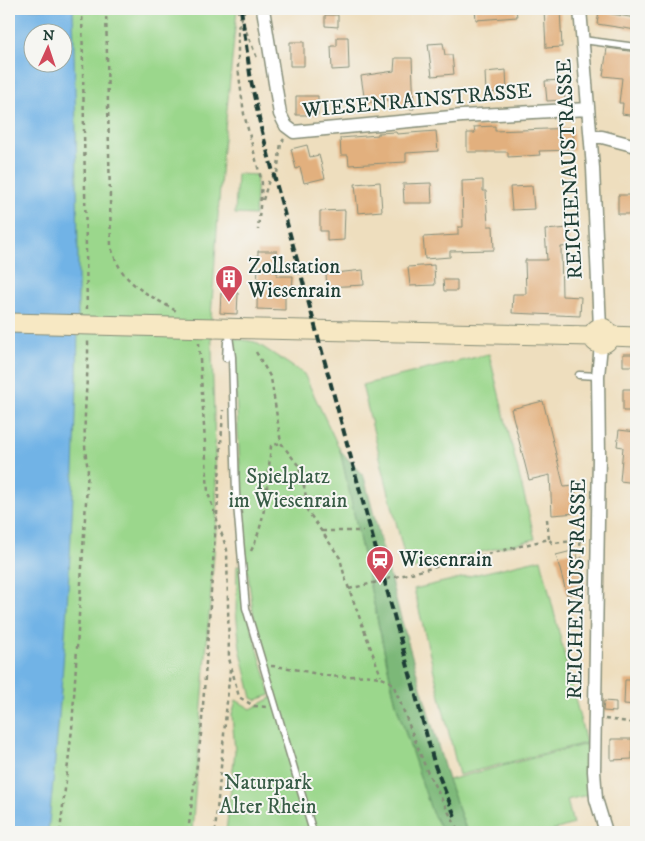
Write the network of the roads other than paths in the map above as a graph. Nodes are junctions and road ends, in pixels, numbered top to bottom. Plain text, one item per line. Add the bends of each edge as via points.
1 (263, 9) edge
2 (580, 9) edge
3 (621, 9) edge
4 (636, 10) edge
5 (583, 40) junction
6 (636, 47) edge
7 (588, 109) junction
8 (591, 137) junction
9 (636, 146) edge
10 (9, 323) edge
11 (221, 328) junction
12 (601, 336) junction
13 (636, 337) edge
14 (226, 358) dead end
15 (579, 375) dead end
16 (598, 376) junction
17 (313, 832) edge
18 (606, 832) edge

1 - 7 street, WIESENRAINSTRASSE via 282,122 294,132 462,116
2 - 5 street, REICHENAUSTRASSE
3 - 4 lane
5 - 6 lane
5 - 7 street, REICHENAUSTRASSE
7 - 8 street, REICHENAUSTRASSE
8 - 9 street
8 - 12 street, REICHENAUSTRASSE
10 - 11 street, bridge
11 - 12 street
11 - 14 lane
11 - 17 lane via 232,357 236,494 246,608
12 - 13 street
12 - 16 street, REICHENAUSTRASSE
15 - 16 lane
16 - 18 street, REICHENAUSTRASSE via 594,771 596,798

